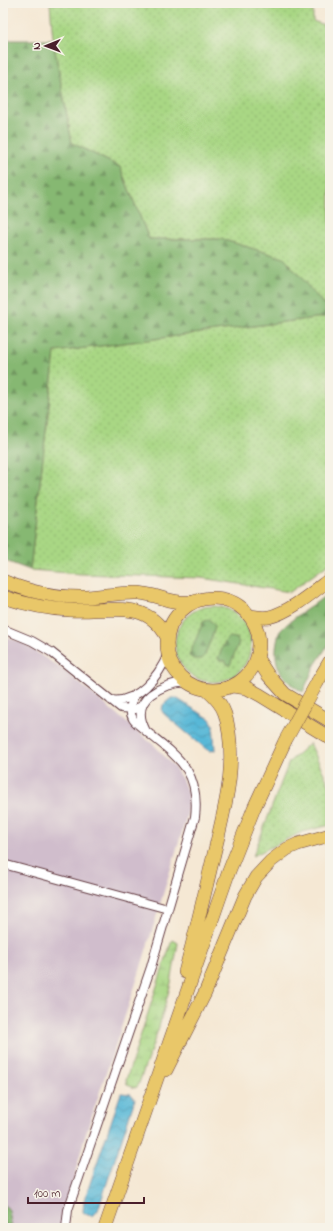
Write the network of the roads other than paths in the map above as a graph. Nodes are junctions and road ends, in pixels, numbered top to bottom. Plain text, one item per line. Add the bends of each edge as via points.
1 (330, 579) edge
2 (3, 581) edge
3 (3, 597) edge
4 (193, 602) junction
5 (250, 616) junction
6 (3, 629) edge
7 (167, 637) junction
8 (168, 654) junction
9 (257, 658) junction
10 (330, 661) edge
11 (187, 682) junction
12 (232, 686) junction
13 (208, 690) junction
14 (134, 696) junction
15 (110, 699) junction
16 (142, 706) junction
17 (131, 710) junction
18 (330, 721) edge
19 (147, 731) junction
20 (330, 738) edge
21 (330, 835) edge
22 (3, 864) edge
23 (168, 909) junction
24 (129, 1158) junction
25 (66, 1228) edge
26 (105, 1228) edge

1 - 5 main road via 276,615
2 - 4 main road via 32,591 57,595 86,597 139,593 178,602
3 - 7 main road via 53,609 132,610 145,614 158,623
4 - 5 main road via 209,597 222,598 238,604
4 - 7 main road via 176,616
5 - 9 main road via 258,634
6 - 15 street via 51,652
7 - 8 main road
8 - 11 main road via 175,670
8 - 14 street via 158,674
9 - 12 main road via 248,675
9 - 18 main road via 285,694
10 - 24 main road, bridge via 285,741 228,871
11 - 13 main road
11 - 16 street via 154,692
12 - 13 main road
12 - 20 main road via 247,688
13 - 24 main road via 222,706 227,725 231,761 229,788 191,949 134,1130
14 - 15 street via 121,700
14 - 17 street
15 - 17 street via 122,708
16 - 17 street
16 - 19 street via 141,718
17 - 19 street via 134,720
19 - 23 street via 182,765 191,777 196,792 195,817
21 - 24 main road via 287,849 271,861 250,886 205,993 167,1069 145,1130
22 - 23 street
23 - 25 street via 151,967 68,1210
24 - 26 main road

